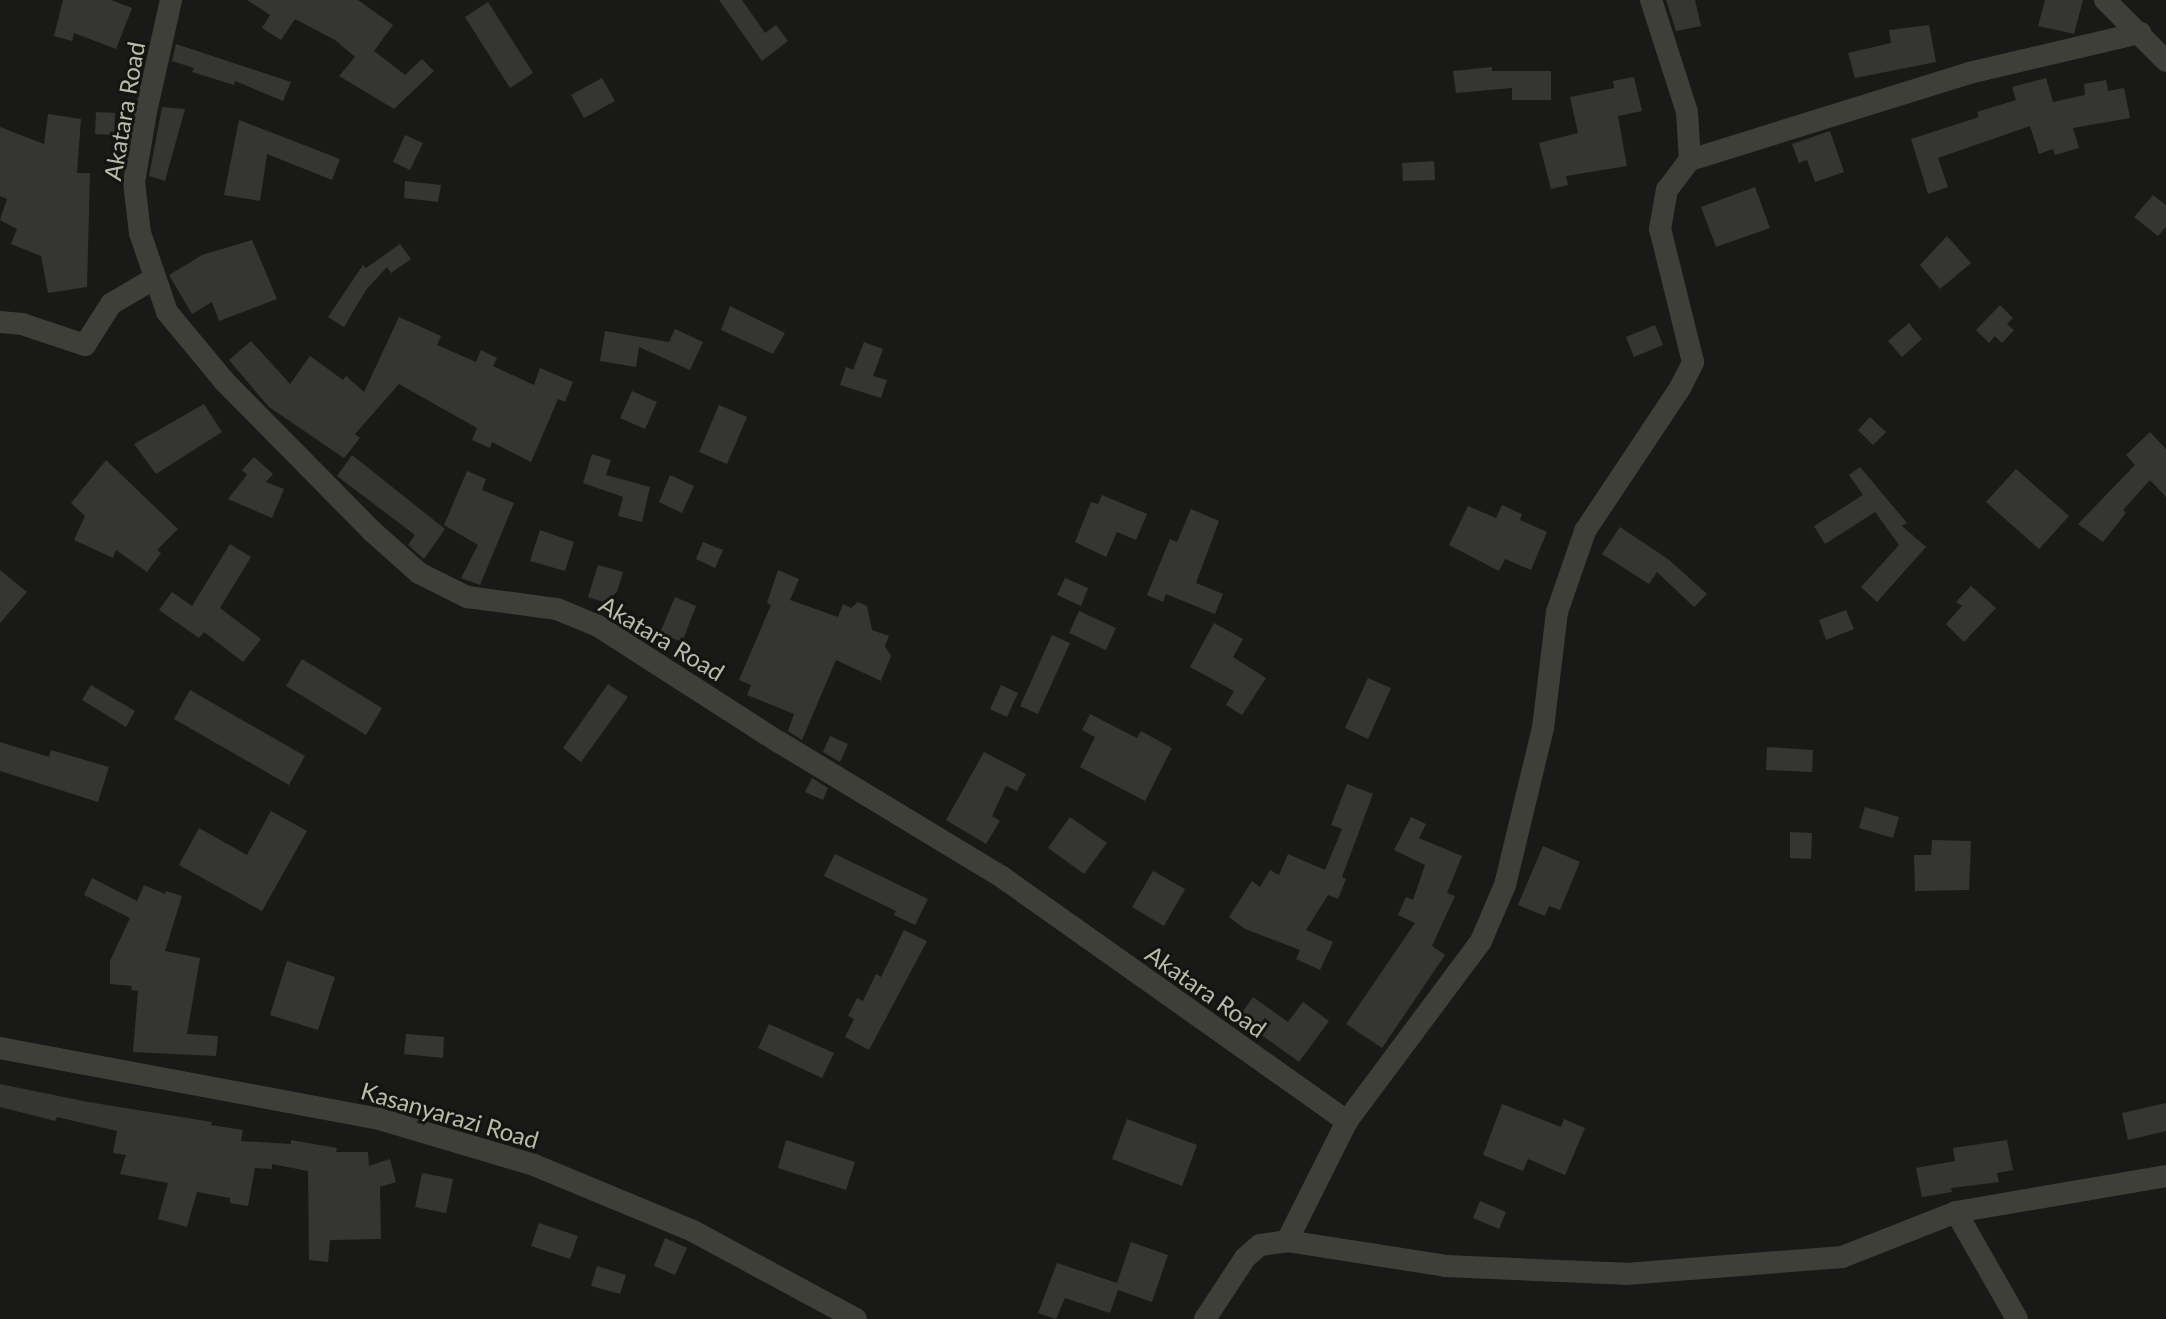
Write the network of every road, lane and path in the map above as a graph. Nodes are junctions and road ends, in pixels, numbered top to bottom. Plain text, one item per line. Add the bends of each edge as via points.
1 (171, 0) edge
2 (1651, 0) edge
3 (2105, 0) edge
4 (2140, 33) junction
5 (2166, 61) edge
6 (1690, 160) junction
7 (155, 278) junction
8 (0, 322) edge
9 (0, 1048) edge
10 (1347, 1121) junction
11 (2166, 1176) edge
12 (1956, 1212) junction
13 (1287, 1241) junction
14 (856, 1319) edge
15 (1205, 1319) edge
16 (2017, 1319) edge

1 - 7 street, Akatara Road via 134,182 140,233
2 - 6 street via 1687,112
3 - 4 street
4 - 5 street
4 - 6 street via 1969,73
6 - 10 street via 1667,190 1660,229 1693,362 1585,531 1557,612 1543,728 1505,885 1481,941
7 - 8 street via 111,304 85,345
7 - 10 street, Akatara Road via 167,312 224,381 419,573 467,597 557,609 598,626 1002,877
9 - 14 street, Kasanyarazi Road via 379,1119 534,1165 693,1231
10 - 13 street
11 - 12 street
12 - 13 street via 1842,1257 1626,1274 1446,1266
12 - 16 street
13 - 15 street via 1260,1245 1245,1258

